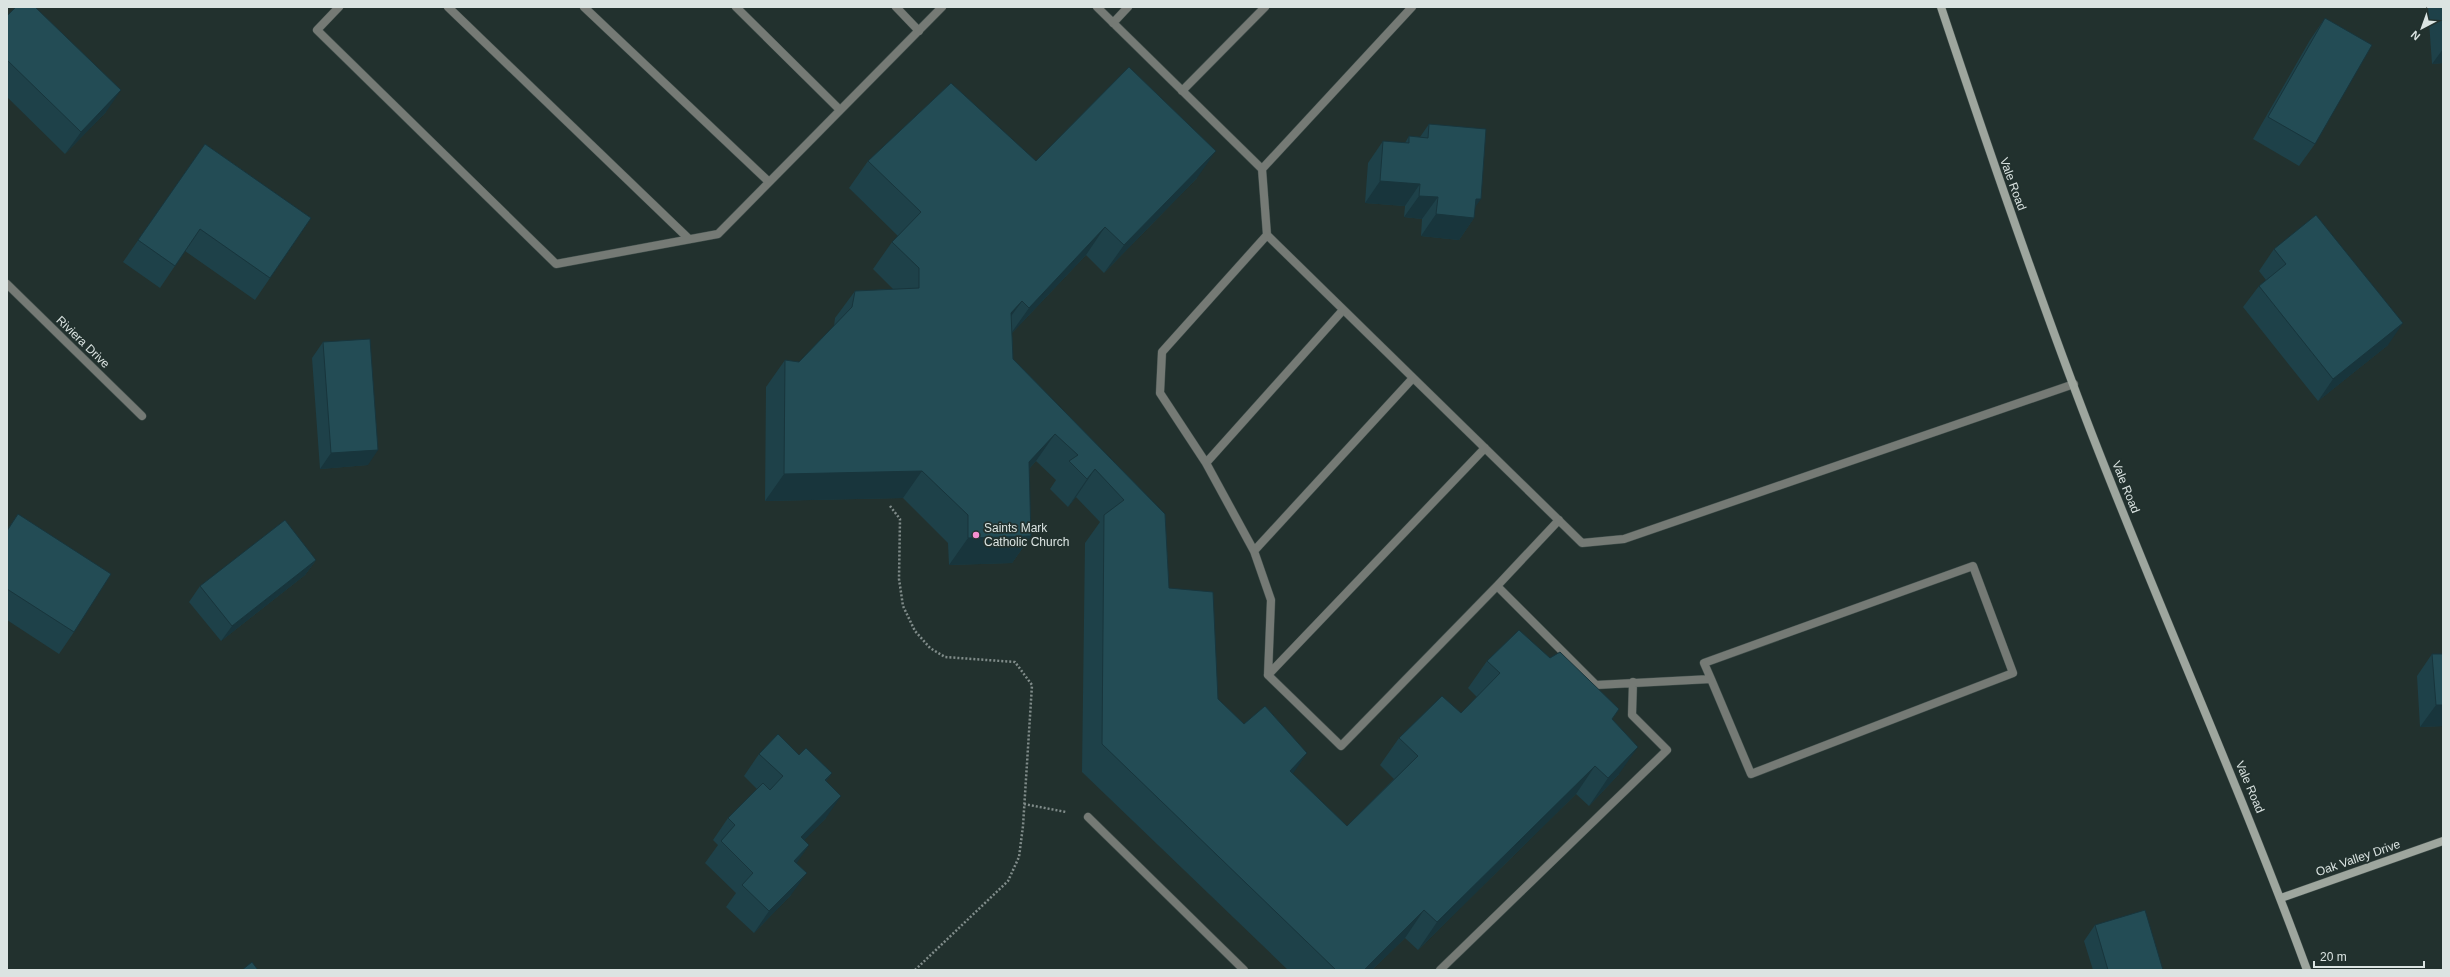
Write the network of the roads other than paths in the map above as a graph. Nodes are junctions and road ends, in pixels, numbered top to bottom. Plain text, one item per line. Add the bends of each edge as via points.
1 (339, 7) edge
2 (448, 7) edge
3 (584, 7) edge
4 (736, 7) edge
5 (896, 7) edge
6 (942, 7) edge
7 (1097, 7) edge
8 (1128, 7) edge
9 (1265, 7) edge
10 (1412, 7) edge
11 (1941, 7) edge
12 (1113, 23) junction
13 (919, 31) junction
14 (1182, 91) junction
15 (840, 110) junction
16 (1262, 169) junction
17 (769, 182) junction
18 (1266, 235) junction
19 (689, 239) junction
20 (7, 284) edge
21 (1343, 310) junction
22 (1413, 378) junction
23 (2074, 384) junction
24 (142, 416) dead end
25 (1485, 448) junction
26 (1206, 463) junction
27 (1559, 520) junction
28 (1254, 551) junction
29 (1497, 586) junction
30 (1268, 675) junction
31 (1711, 679) junction
32 (1632, 682) junction
33 (1088, 817) road end
34 (2443, 841) edge
35 (2281, 898) junction
36 (1244, 970) edge
37 (1440, 970) edge
38 (2307, 970) edge

1 - 19 street via 317,30 556,264
2 - 19 street
3 - 17 street
4 - 15 street
5 - 13 street
6 - 13 street
7 - 12 street
8 - 12 street
9 - 14 street
10 - 16 street
11 - 23 main road, Vale Road via 1988,150
12 - 14 street
13 - 15 street
14 - 16 street
15 - 17 street
16 - 18 street
17 - 19 street via 718,234
18 - 21 street
18 - 26 street via 1162,352 1160,392
20 - 24 street, Riviera Drive
21 - 22 street
21 - 26 street
22 - 25 street
22 - 28 street
23 - 27 street via 1624,539 1582,543
23 - 35 main road, Vale Road via 2155,593 2246,807
25 - 27 street
25 - 30 street
26 - 28 street
27 - 29 street
28 - 30 street via 1271,600
29 - 30 street via 1341,746
29 - 32 street via 1596,684
31 - 31 street via 1751,774 2013,673 1974,566 1704,663
31 - 32 street
32 - 37 street via 1632,715 1666,750
33 - 36 street
34 - 35 main road, Oak Valley Drive
35 - 38 main road, Vale Road

